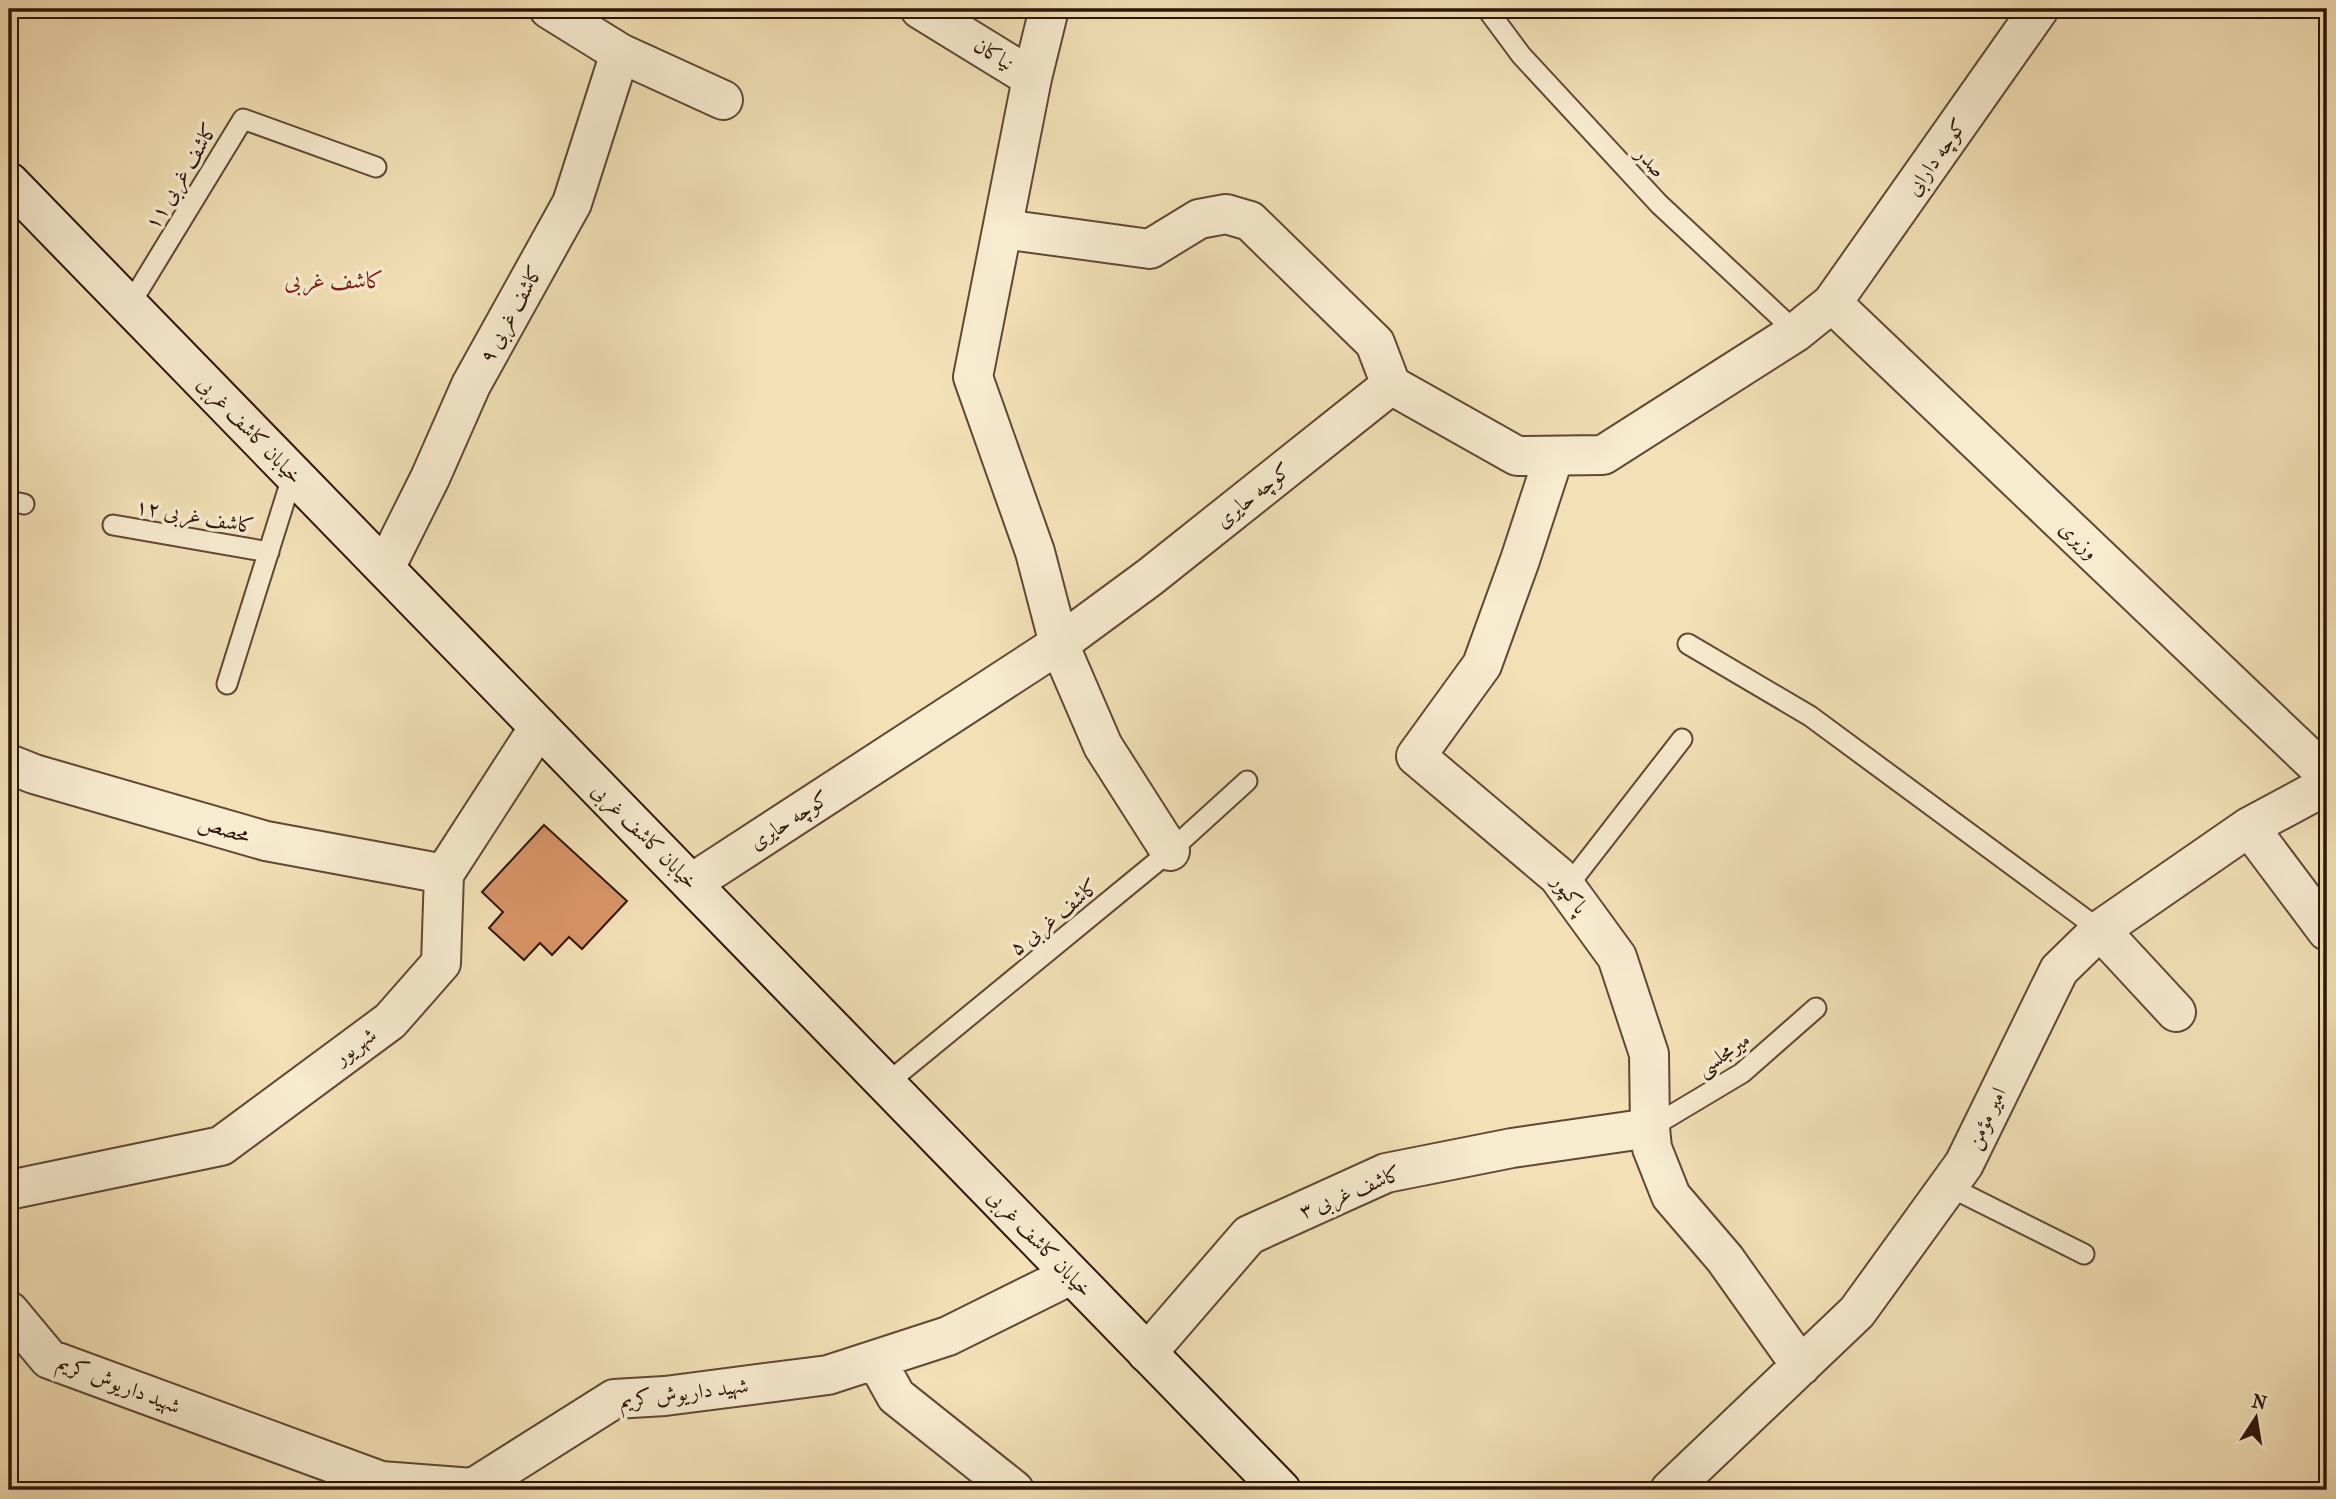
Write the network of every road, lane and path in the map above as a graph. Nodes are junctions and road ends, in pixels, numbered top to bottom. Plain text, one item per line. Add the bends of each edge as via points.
1 (549, 9) edge
2 (920, 9) edge
3 (1049, 9) edge
4 (1487, 9) edge
5 (2039, 9) edge
6 (620, 53) junction
7 (1032, 78) junction
8 (723, 100) dead end
9 (376, 167) dead end
10 (9, 182) edge
11 (1003, 229) junction
12 (1832, 303) junction
13 (129, 306) junction
14 (1796, 332) junction
15 (1391, 385) junction
16 (1554, 456) junction
17 (293, 474) junction
18 (113, 525) dead end
19 (269, 552) junction
20 (385, 568) junction
21 (1059, 644) junction
22 (1688, 644) dead end
23 (227, 684) dead end
24 (538, 727) junction
25 (1682, 739) dead end
26 (9, 764) edge
27 (2327, 775) edge
28 (1247, 781) dead end
29 (2327, 785) edge
30 (2249, 827) junction
31 (1170, 851) junction
32 (444, 874) junction
33 (692, 883) junction
34 (1567, 887) junction
35 (2100, 930) junction
36 (2327, 931) edge
37 (1816, 1008) dead end
38 (2176, 1012) dead end
39 (886, 1084) junction
40 (1650, 1128) junction
41 (1948, 1186) junction
42 (9, 1190) edge
43 (2084, 1254) dead end
44 (1071, 1275) junction
45 (9, 1311) edge
46 (1147, 1353) junction
47 (876, 1360) junction
48 (1801, 1366) junction
49 (1014, 1490) edge
50 (1281, 1490) edge
51 (1670, 1490) edge

1 - 6 street
2 - 7 street, نیاکان
3 - 7 street
4 - 14 lane, صدر via 1521,55 1659,204
5 - 12 street, کوچه دارابی
6 - 8 street
6 - 20 street, کاشف غربی ۹ via 572,203 471,385
7 - 11 street
9 - 13 lane, کاشف غربی ۱۱ via 243,119
10 - 13 street, خیابان کاشف غربی
11 - 15 street via 1150,249 1199,219 1226,214 1250,221 1375,343
11 - 21 street via 973,377 1035,552
12 - 14 street
12 - 27 street, وزیری
13 - 17 street, خیابان کاشف غربی
14 - 16 street via 1603,455
15 - 16 street via 1517,456
15 - 21 street, کوچه حایری
16 - 34 street, پاکپور via 1482,665 1416,756
17 - 19 lane, کاشف غربی ۱۲
17 - 20 street, خیابان کاشف غربی
18 - 19 lane, کاشف غربی ۱۲
19 - 23 lane, کاشف غربی ۱۲
20 - 24 street, خیابان کاشف غربی
21 - 31 street via 1103,746
21 - 33 street, کوچه حایری
22 - 35 lane via 1810,716
24 - 32 street
24 - 33 street, خیابان کاشف غربی
25 - 34 lane
26 - 32 street, محصص via 266,841
28 - 31 lane, کاشف غربی ۵
29 - 30 street, امیر مؤمن
30 - 35 street, امیر مؤمن
30 - 36 street
31 - 39 lane, کاشف غربی ۵
32 - 42 street, شهریور via 440,963 390,1021 221,1146
33 - 39 street, خیابان کاشف غربی
34 - 40 street, پاکپور via 1617,957 1649,1054
35 - 38 street
35 - 41 street, امیر مؤمن via 2059,970 1964,1164
37 - 40 lane, میرمجلسی via 1742,1073
39 - 44 street, خیابان کاشف غربی
40 - 46 street, کاشف غربی ۳ via 1386,1172 1249,1235
40 - 48 street, پاکپور via 1671,1196 1725,1259
41 - 43 lane
41 - 48 street, امیر مؤمن via 1857,1312
44 - 46 street, خیابان کاشف غربی
44 - 47 street, شهید داریوش کریم via 948,1336
45 - 47 street, شهید داریوش کریم via 50,1359 381,1481 473,1488 614,1399 828,1375
46 - 50 street, خیابان کاشف غربی
47 - 49 street via 896,1395
48 - 51 street, امیر مؤمن

